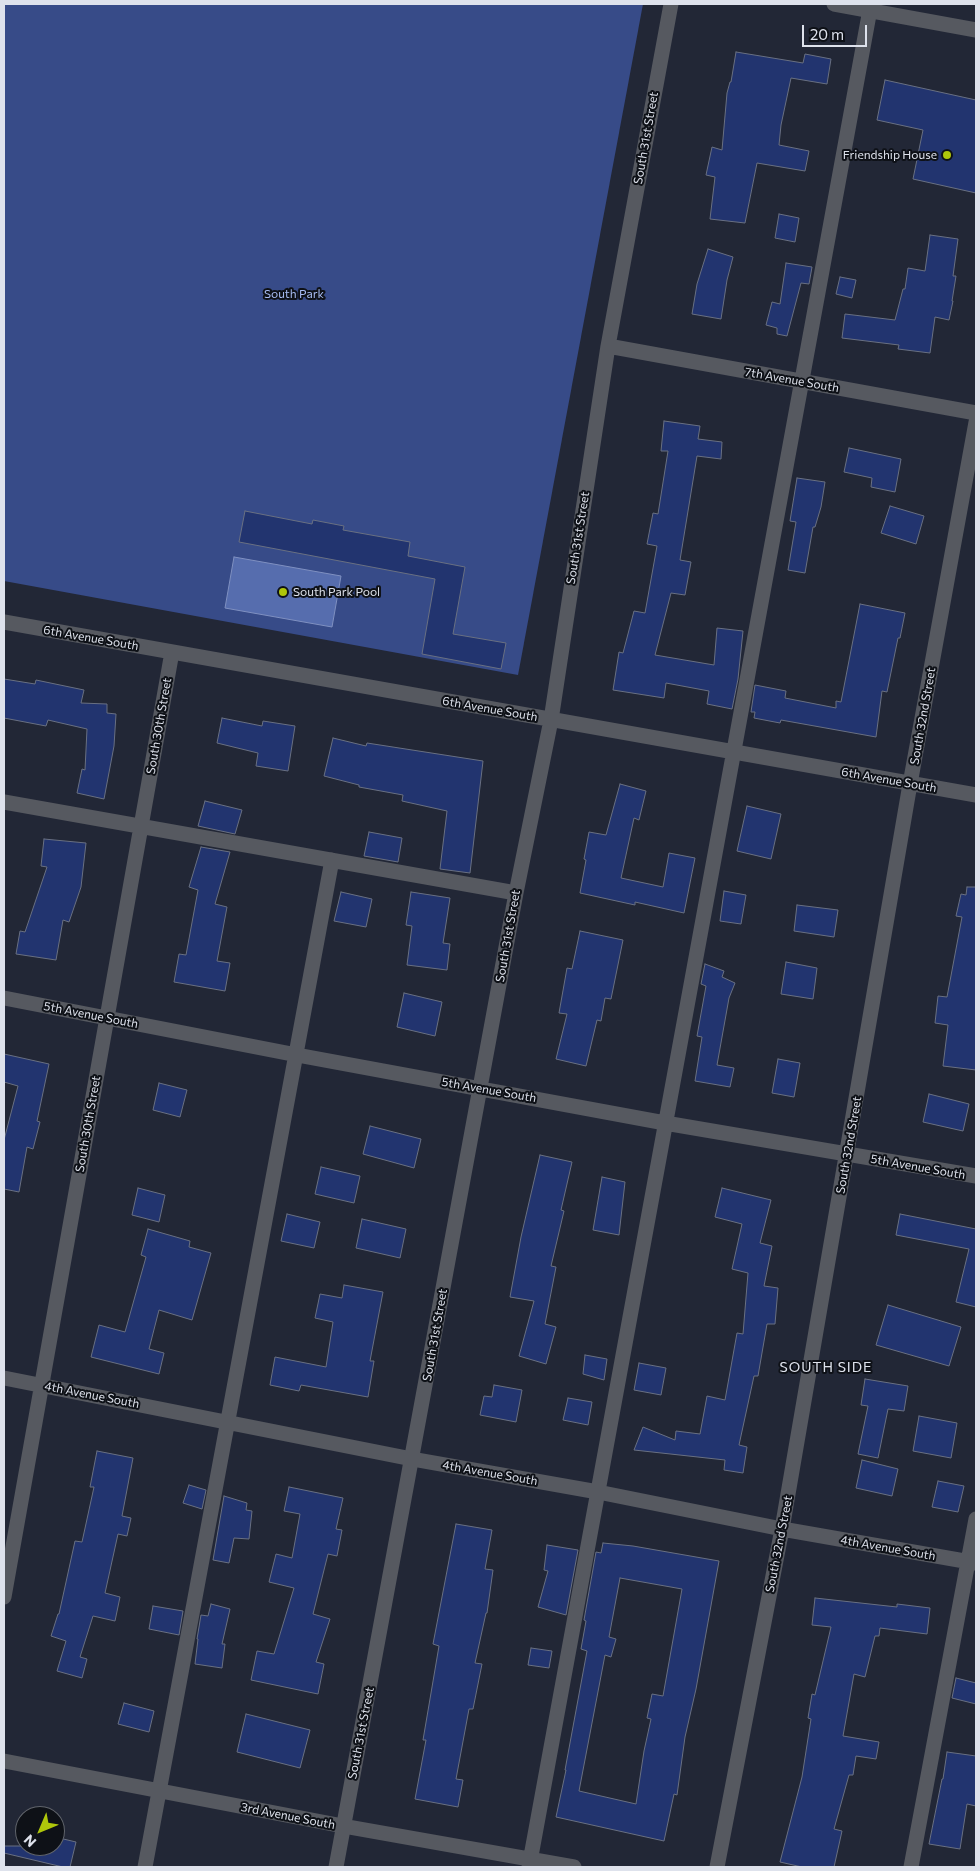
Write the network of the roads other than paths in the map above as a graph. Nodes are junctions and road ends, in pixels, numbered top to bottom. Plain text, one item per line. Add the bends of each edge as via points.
1 (671, 4) edge
2 (834, 4) edge
3 (871, 7) edge
4 (976, 30) edge
5 (608, 346) junction
6 (801, 382) junction
7 (976, 413) edge
8 (976, 422) edge
9 (4, 622) edge
10 (172, 652) junction
11 (550, 720) junction
12 (734, 752) junction
13 (910, 784) junction
14 (976, 795) edge
15 (4, 802) edge
16 (141, 828) junction
17 (332, 860) junction
18 (516, 893) junction
19 (4, 998) edge
20 (107, 1018) junction
21 (297, 1055) junction
22 (480, 1089) junction
23 (665, 1123) junction
24 (848, 1155) junction
25 (976, 1176) edge
26 (4, 1378) edge
27 (42, 1385) junction
28 (228, 1422) junction
29 (412, 1459) junction
30 (598, 1492) junction
31 (976, 1519) edge
32 (782, 1529) junction
33 (973, 1563) edge
34 (4, 1597) edge
35 (4, 1761) edge
36 (158, 1791) junction
37 (343, 1826) junction
38 (530, 1864) edge
39 (145, 1867) edge
40 (336, 1867) edge
41 (574, 1867) edge
42 (717, 1867) edge
43 (911, 1867) edge

1 - 5 street, South 31st Street
2 - 3 street
3 - 4 street
3 - 6 street
5 - 6 street, 7th Avenue South
5 - 11 street, South 31st Street
6 - 7 street, 7th Avenue South
6 - 12 street
8 - 13 street, South 32nd Street
9 - 10 street, 6th Avenue South
10 - 11 street, 6th Avenue South
10 - 16 street, South 30th Street
11 - 12 street, 6th Avenue South
11 - 18 street, South 31st Street
12 - 13 street, 6th Avenue South
12 - 23 street
13 - 14 street, 6th Avenue South
13 - 24 street, South 32nd Street
15 - 16 street
16 - 17 street
16 - 20 street, South 30th Street
17 - 18 street
17 - 21 street
18 - 22 street, South 31st Street
19 - 20 street, 5th Avenue South
20 - 21 street, 5th Avenue South
20 - 27 street, South 30th Street
21 - 22 street, 5th Avenue South
21 - 28 street
22 - 23 street, 5th Avenue South
22 - 29 street, South 31st Street
23 - 24 street, 5th Avenue South
23 - 30 street
24 - 25 street, 5th Avenue South
24 - 32 street, South 32nd Street
26 - 27 street, 4th Avenue South
27 - 28 street, 4th Avenue South
27 - 34 street, South 30th Street
28 - 29 street, 4th Avenue South
28 - 36 street
29 - 30 street, 4th Avenue South
29 - 37 street, South 31st Street
30 - 32 street, 4th Avenue South
30 - 38 street
31 - 33 street
32 - 33 street, 4th Avenue South
32 - 42 street, South 32nd Street
33 - 43 street
35 - 36 street, 3rd Avenue South
36 - 37 street, 3rd Avenue South
36 - 39 street
37 - 38 street, 3rd Avenue South
37 - 40 street, South 31st Street
38 - 41 street, 3rd Avenue South

